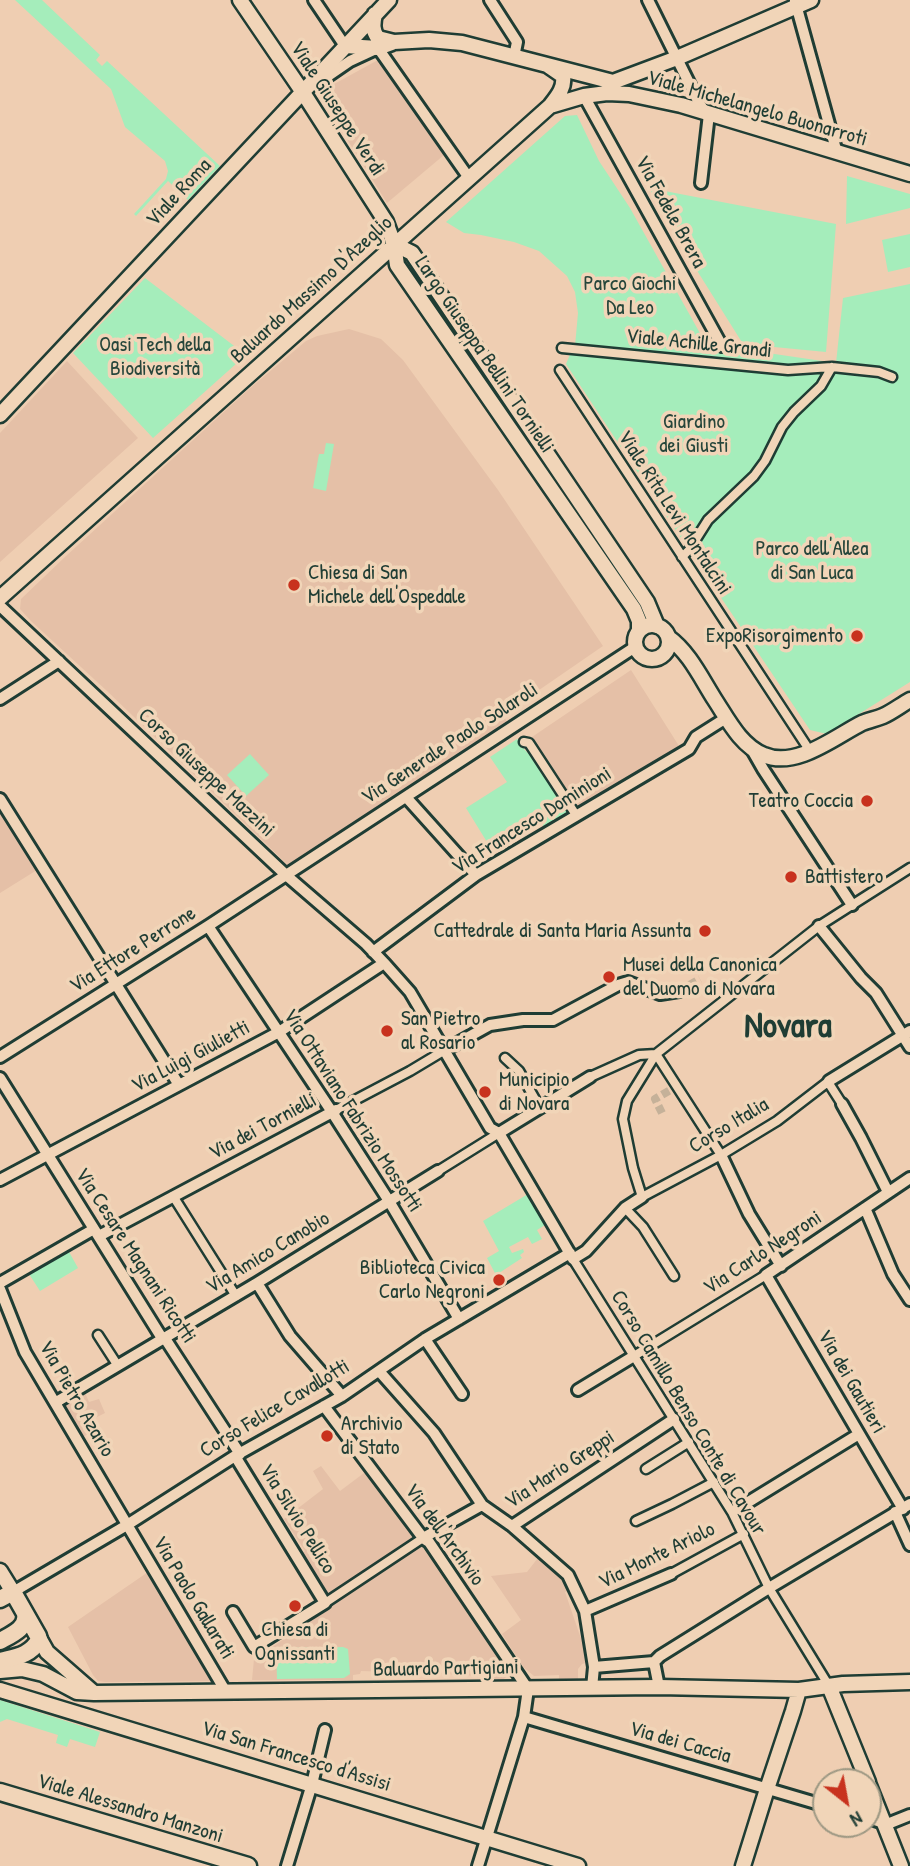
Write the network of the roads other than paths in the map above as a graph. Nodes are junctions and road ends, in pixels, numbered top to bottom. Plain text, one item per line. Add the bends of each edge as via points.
1 (240, 0) edge
2 (314, 0) edge
3 (490, 0) edge
4 (648, 0) edge
5 (811, 0) edge
6 (796, 3) edge
7 (379, 6) edge
8 (394, 42) junction
9 (345, 46) junction
10 (378, 48) junction
11 (514, 57) junction
12 (677, 58) junction
13 (547, 65) junction
14 (584, 96) junction
15 (306, 97) junction
16 (550, 106) junction
17 (708, 114) junction
18 (837, 153) junction
19 (910, 174) edge
20 (469, 178) junction
21 (701, 183) dead end
22 (394, 244) junction
23 (428, 277) junction
24 (412, 288) junction
25 (722, 346) dead end
26 (562, 348) dead end
27 (832, 367) junction
28 (559, 370) dead end
29 (892, 377) dead end
30 (0, 415) edge
31 (683, 561) junction
32 (0, 598) edge
33 (0, 606) edge
34 (657, 626) junction
35 (639, 631) junction
36 (668, 637) junction
37 (635, 647) junction
38 (664, 652) junction
39 (690, 660) junction
40 (59, 661) junction
41 (0, 699) edge
42 (910, 699) edge
43 (726, 718) junction
44 (528, 740) dead end
45 (806, 745) dead end
46 (750, 746) junction
47 (406, 797) junction
48 (0, 799) edge
49 (576, 815) junction
50 (910, 868) edge
51 (286, 875) junction
52 (476, 875) junction
53 (852, 905) junction
54 (208, 926) junction
55 (820, 926) junction
56 (373, 952) junction
57 (385, 964) junction
58 (116, 984) junction
59 (679, 992) tunnel mouth
60 (279, 1032) junction
61 (906, 1033) edge
62 (910, 1046) edge
63 (444, 1051) junction
64 (656, 1054) junction
65 (0, 1057) edge
66 (505, 1058) dead end
67 (590, 1077) joint
68 (0, 1078) edge
69 (828, 1081) junction
70 (179, 1085) junction
71 (842, 1104) joint
72 (540, 1108) junction
73 (334, 1111) junction
74 (499, 1133) junction
75 (48, 1154) junction
76 (721, 1156) junction
77 (438, 1171) joint
78 (910, 1178) edge
79 (0, 1180) edge
80 (888, 1192) junction
81 (173, 1196) junction
82 (642, 1196) junction
83 (389, 1202) junction
84 (625, 1208) junction
85 (865, 1208) junction
86 (97, 1232) junction
87 (572, 1256) junction
88 (781, 1266) junction
89 (766, 1275) junction
90 (674, 1276) dead end
91 (0, 1283) edge
92 (257, 1283) junction
93 (0, 1289) edge
94 (236, 1296) junction
95 (910, 1300) edge
96 (459, 1319) junction
97 (98, 1335) dead end
98 (165, 1338) junction
99 (425, 1339) junction
100 (634, 1356) junction
101 (118, 1366) junction
102 (379, 1371) junction
103 (578, 1390) dead end
104 (462, 1394) dead end
105 (341, 1396) junction
106 (56, 1402) junction
107 (324, 1406) junction
108 (674, 1419) junction
109 (859, 1434) junction
110 (689, 1443) junction
111 (238, 1455) junction
112 (646, 1469) dead end
113 (714, 1482) junction
114 (482, 1505) junction
115 (903, 1508) edge
116 (735, 1511) junction
117 (636, 1521) dead end
118 (127, 1525) junction
119 (512, 1526) junction
120 (744, 1534) junction
121 (423, 1538) junction
122 (910, 1545) edge
123 (0, 1571) edge
124 (671, 1574) joint
125 (769, 1588) junction
126 (4, 1598) edge
127 (325, 1603) junction
128 (585, 1611) junction
129 (233, 1612) dead end
130 (21, 1630) edge
131 (0, 1661) edge
132 (654, 1662) junction
133 (594, 1667) junction
134 (0, 1671) edge
135 (910, 1682) edge
136 (829, 1686) junction
137 (659, 1687) junction
138 (592, 1688) junction
139 (528, 1689) junction
140 (799, 1689) junction
141 (0, 1690) edge
142 (226, 1692) junction
143 (94, 1693) junction
144 (524, 1717) junction
145 (325, 1730) dead end
146 (862, 1768) edge
147 (312, 1784) junction
148 (767, 1788) junction
149 (0, 1792) edge
150 (812, 1802) edge
151 (910, 1815) edge
152 (882, 1819) edge
153 (884, 1824) junction
154 (487, 1838) junction
155 (248, 1866) edge
156 (287, 1866) edge
157 (478, 1866) edge
158 (578, 1866) edge
159 (743, 1866) edge
160 (901, 1866) edge

1 - 15 street, Viale Giuseppe Verdi
2 - 9 street
3 - 11 street via 517,42
4 - 12 street
5 - 6 street
6 - 12 street
6 - 18 street
7 - 8 street via 374,34
7 - 9 street, Viale Roma
8 - 10 street
8 - 11 street via 462,43
9 - 10 street
9 - 15 street, Viale Roma
10 - 15 street, Viale Roma via 320,80
10 - 20 street
11 - 13 street
12 - 13 street via 613,82
12 - 17 street
13 - 16 street, Baluardo Massimo D'Azeglio via 564,82
14 - 16 street, Viale Michelangelo Buonarroti
14 - 17 street, Viale Michelangelo Buonarroti via 629,94
14 - 25 street, Via Fedele Brera
15 - 22 street, Viale Giuseppe Verdi via 386,222
15 - 30 street, Viale Roma
16 - 20 street, Baluardo Massimo D'Azeglio
17 - 18 street, Viale Michelangelo Buonarroti
17 - 21 street
18 - 19 street, Viale Michelangelo Buonarroti
20 - 22 street, Baluardo Massimo D'Azeglio
22 - 23 street, Largo Giuseppa Bellini Tornielli via 412,253
22 - 24 street, Largo Giuseppa Bellini Tornielli via 397,264
22 - 32 street, Baluardo Massimo D'Azeglio
23 - 24 street via 415,280
23 - 34 street, Largo Giuseppa Bellini Tornielli via 647,602
24 - 35 street, Largo Giuseppa Bellini Tornielli via 634,609
26 - 27 street, Viale Achille Grandi via 788,370
27 - 29 street, Viale Achille Grandi
27 - 31 street via 821,386 782,427 754,477 708,520
28 - 31 street, Viale Rita Levi Montalcini
31 - 45 street, Viale Rita Levi Montalcini
33 - 40 street, Corso Giuseppe Mazzini
34 - 35 street via 647,625
34 - 36 street
35 - 37 street
36 - 38 street
36 - 39 street
37 - 38 street via 649,658
37 - 47 street, Via Generale Paolo Solaroli
38 - 39 street
39 - 43 street
40 - 41 street
40 - 51 street, Corso Giuseppe Mazzini
42 - 46 street via 798,756 764,756
43 - 46 street
43 - 49 street, Via Francesco Dominioni via 696,737 689,749
44 - 49 street
46 - 53 street
47 - 51 street, Via Generale Paolo Solaroli
47 - 52 street
48 - 58 street
49 - 52 street, Via Francesco Dominioni
50 - 53 street
51 - 54 street, Via Ettore Perrone
51 - 56 street, Corso Giuseppe Mazzini
52 - 56 street, Via Francesco Dominioni
53 - 55 street
54 - 58 street, Via Ettore Perrone
54 - 60 street, Via Ottaviano Fabrizio Mossotti
55 - 61 street
55 - 64 street
56 - 57 street, Corso Giuseppe Mazzini
57 - 60 street, Via Luigi Giulietti
57 - 63 street, Corso Giuseppe Mazzini via 410,992
58 - 65 street, Via Ettore Perrone
58 - 70 street
59 - 63 street via 660,995 628,982 553,1020 491,1025
60 - 70 street, Via Luigi Giulietti
60 - 73 street, Via Ottaviano Fabrizio Mossotti
61 - 62 street
61 - 69 street, Corso Italia
63 - 73 street, Via dei Tornielli
63 - 74 street, Corso Giuseppe Mazzini via 490,1128
64 - 67 street via 639,1055
64 - 76 street
64 - 82 street via 626,1101 622,1119
66 - 72 street via 519,1071
67 - 72 street
68 - 75 street, Via Cesare Magnani Ricotti
69 - 71 street
69 - 76 street, Corso Italia
70 - 75 street, Via Luigi Giulietti
71 - 80 street
72 - 74 street
73 - 81 street, Via dei Tornielli
73 - 83 street, Via Ottaviano Fabrizio Mossotti
74 - 77 street, Via Amico Canobio
74 - 87 street
75 - 79 street, Via Luigi Giulietti
75 - 86 street, Via Cesare Magnani Ricotti
76 - 82 street, Corso Italia
76 - 88 street
77 - 83 street, Via Amico Canobio
78 - 80 street, Via Carlo Negroni
80 - 85 street, Via Carlo Negroni
81 - 86 street, Via dei Tornielli
81 - 94 street
82 - 84 street, Corso Italia
83 - 92 street, Via Amico Canobio
83 - 96 street, Via Ottaviano Fabrizio Mossotti
84 - 87 street, Corso Italia via 586,1251
84 - 90 street
85 - 88 street, Via Carlo Negroni
85 - 95 street via 893,1274
86 - 91 street, Via dei Tornielli
86 - 98 street, Via Cesare Magnani Ricotti
87 - 96 street, Corso Felice Cavallotti
87 - 100 street, Corso Camillo Benso Conte di Cavour
88 - 89 street, Via Carlo Negroni
89 - 100 street, Via Carlo Negroni
89 - 109 street, Via dei Gautieri
92 - 94 street, Via Amico Canobio
92 - 105 street via 290,1336
93 - 106 street, Via Pietro Azario via 25,1352
94 - 98 street, Via Amico Canobio
96 - 99 street, Corso Felice Cavallotti
97 - 101 street
98 - 101 street, Via Amico Canobio
98 - 111 street, Via Cesare Magnani Ricotti
99 - 102 street, Corso Felice Cavallotti
99 - 104 street
100 - 103 street
100 - 108 street, Corso Camillo Benso Conte di Cavour
101 - 106 street, Via Amico Canobio
102 - 105 street, Corso Felice Cavallotti
102 - 114 street via 434,1433
105 - 107 street, Corso Felice Cavallotti
106 - 118 street, Via Pietro Azario
107 - 111 street, Corso Felice Cavallotti
107 - 121 street, Via dell'Archivio
108 - 110 street, Corso Camillo Benso Conte di Cavour
108 - 119 street, Via Mario Greppi
109 - 115 street, Via dei Gautieri
109 - 116 street
110 - 112 street
110 - 113 street, Corso Camillo Benso Conte di Cavour
111 - 118 street, Corso Felice Cavallotti
111 - 127 street, Via Silvio Pellico
113 - 116 street, Corso Camillo Benso Conte di Cavour
113 - 117 street
114 - 119 street, Via Mario Greppi
114 - 121 street, Via Mario Greppi
115 - 122 street, Via dei Gautieri
115 - 125 street
116 - 120 street, Corso Camillo Benso Conte di Cavour
118 - 126 street, Corso Felice Cavallotti
118 - 142 street, Via Paolo Gallarati
119 - 128 street via 568,1574
120 - 124 street, Via Monte Ariolo
120 - 125 street, Corso Camillo Benso Conte di Cavour
121 - 127 street, Via Mario Greppi
121 - 139 street, Via dell'Archivio
123 - 126 street
124 - 128 street, Via Monte Ariolo
125 - 132 street
125 - 136 street, Corso Camillo Benso Conte di Cavour
126 - 130 main road
126 - 130 main road
127 - 129 street via 254,1647
128 - 133 street
130 - 131 main road via 37,1644 21,1656
130 - 143 street
132 - 133 street
132 - 137 street
133 - 138 street
134 - 143 street, Baluardo Partigiani via 22,1669 77,1692
135 - 136 street, Baluardo Partigiani
136 - 140 street, Baluardo Partigiani
136 - 146 street
137 - 138 street, Baluardo Partigiani
137 - 140 street, Baluardo Partigiani
138 - 139 street, Baluardo Partigiani
139 - 142 street, Baluardo Partigiani
139 - 144 street
140 - 148 street
141 - 147 street, Via San Francesco d'Assisi
142 - 143 street, Baluardo Partigiani
144 - 148 street, Via dei Caccia
144 - 154 street
145 - 147 street
147 - 154 street, Via San Francesco d'Assisi
147 - 156 street
148 - 150 street, Via dei Caccia
148 - 159 street
149 - 155 main road, Viale Alessandro Manzoni
151 - 153 street
152 - 153 street
153 - 160 street
154 - 157 street
154 - 158 street, Via San Francesco d'Assisi

